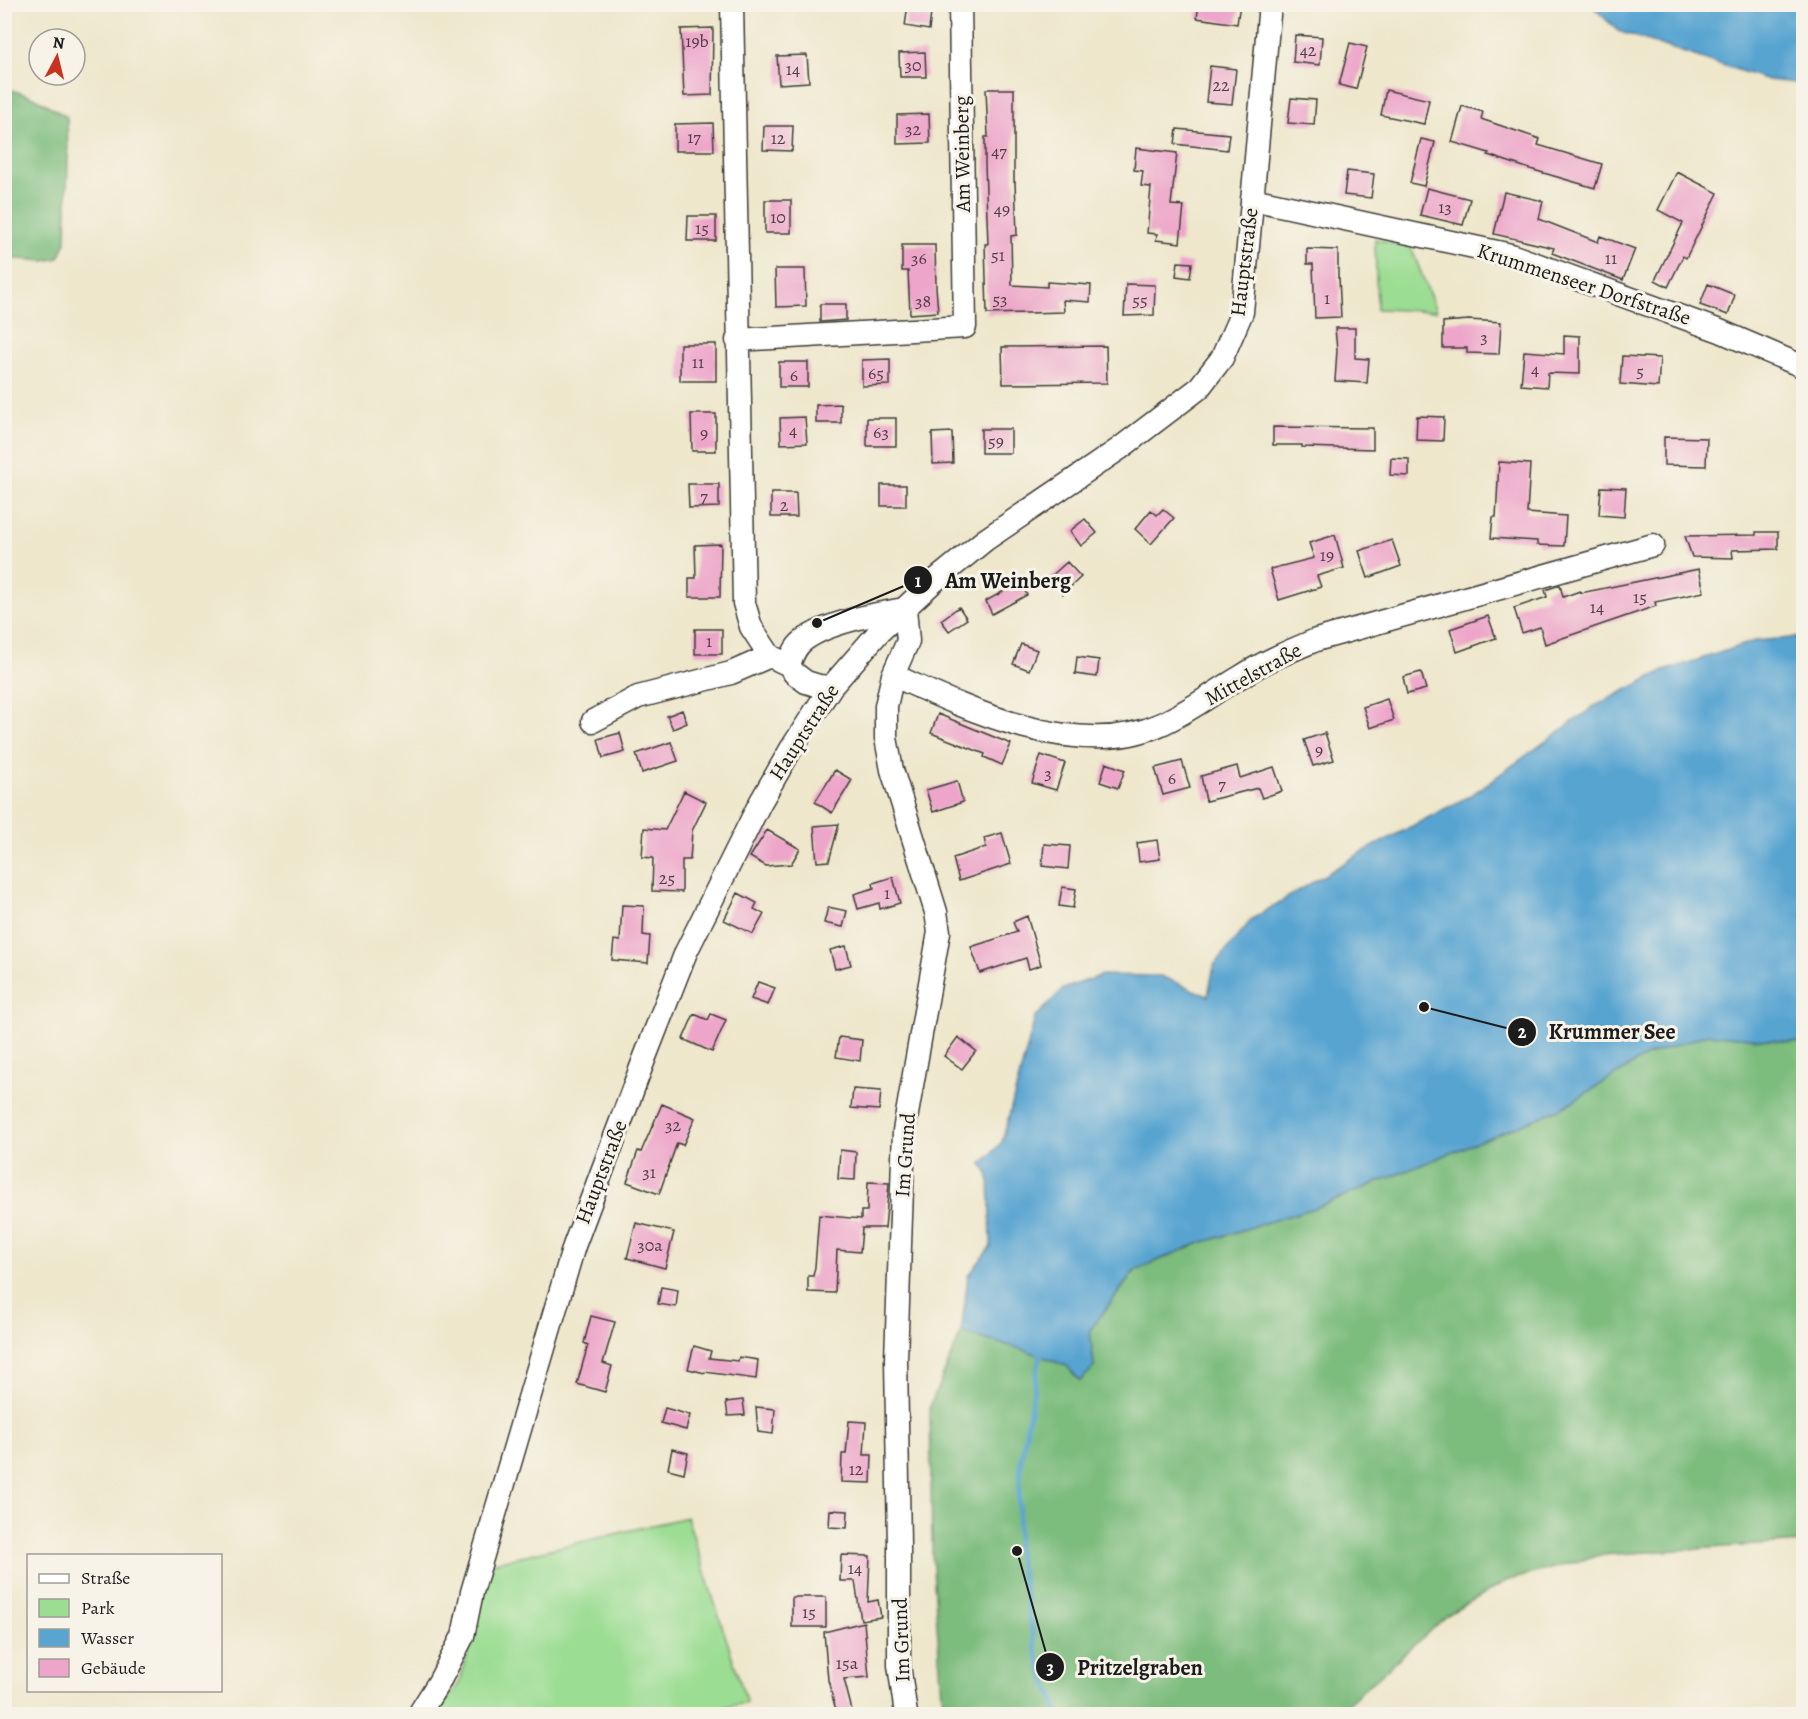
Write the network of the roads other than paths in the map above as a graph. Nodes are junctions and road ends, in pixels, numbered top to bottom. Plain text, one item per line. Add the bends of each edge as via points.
1 (732, 4) edge
2 (960, 4) edge
3 (1270, 4) edge
4 (1252, 199) junction
5 (737, 340) junction
6 (1803, 367) edge
7 (1653, 545) dead end
8 (905, 609) junction
9 (779, 660) junction
10 (893, 675) junction
11 (831, 687) junction
12 (593, 721) dead end
13 (419, 1714) edge
14 (906, 1714) edge

1 - 5 street
2 - 5 street, Am Weinberg via 965,327
3 - 4 street, Hauptstraße
4 - 6 street, Krummenseer Dorfstraße via 1511,255 1720,330
4 - 8 street, Hauptstraße via 1242,312 1222,358 1198,389 985,540
5 - 9 street via 744,603 751,627
7 - 10 street, Mittelstraße via 1316,640 1258,666 1184,713 1126,735 1085,738 1038,731 954,702
8 - 9 street via 868,615 820,632
8 - 10 street, Im Grund via 908,641
8 - 11 street, Hauptstraße via 879,632
9 - 11 street via 806,682
9 - 12 street via 638,697
10 - 14 street, Im Grund via 886,706 886,738 939,932 903,1142 896,1359 899,1665
11 - 13 street, Hauptstraße via 760,803 682,962 574,1246 472,1592 463,1636

